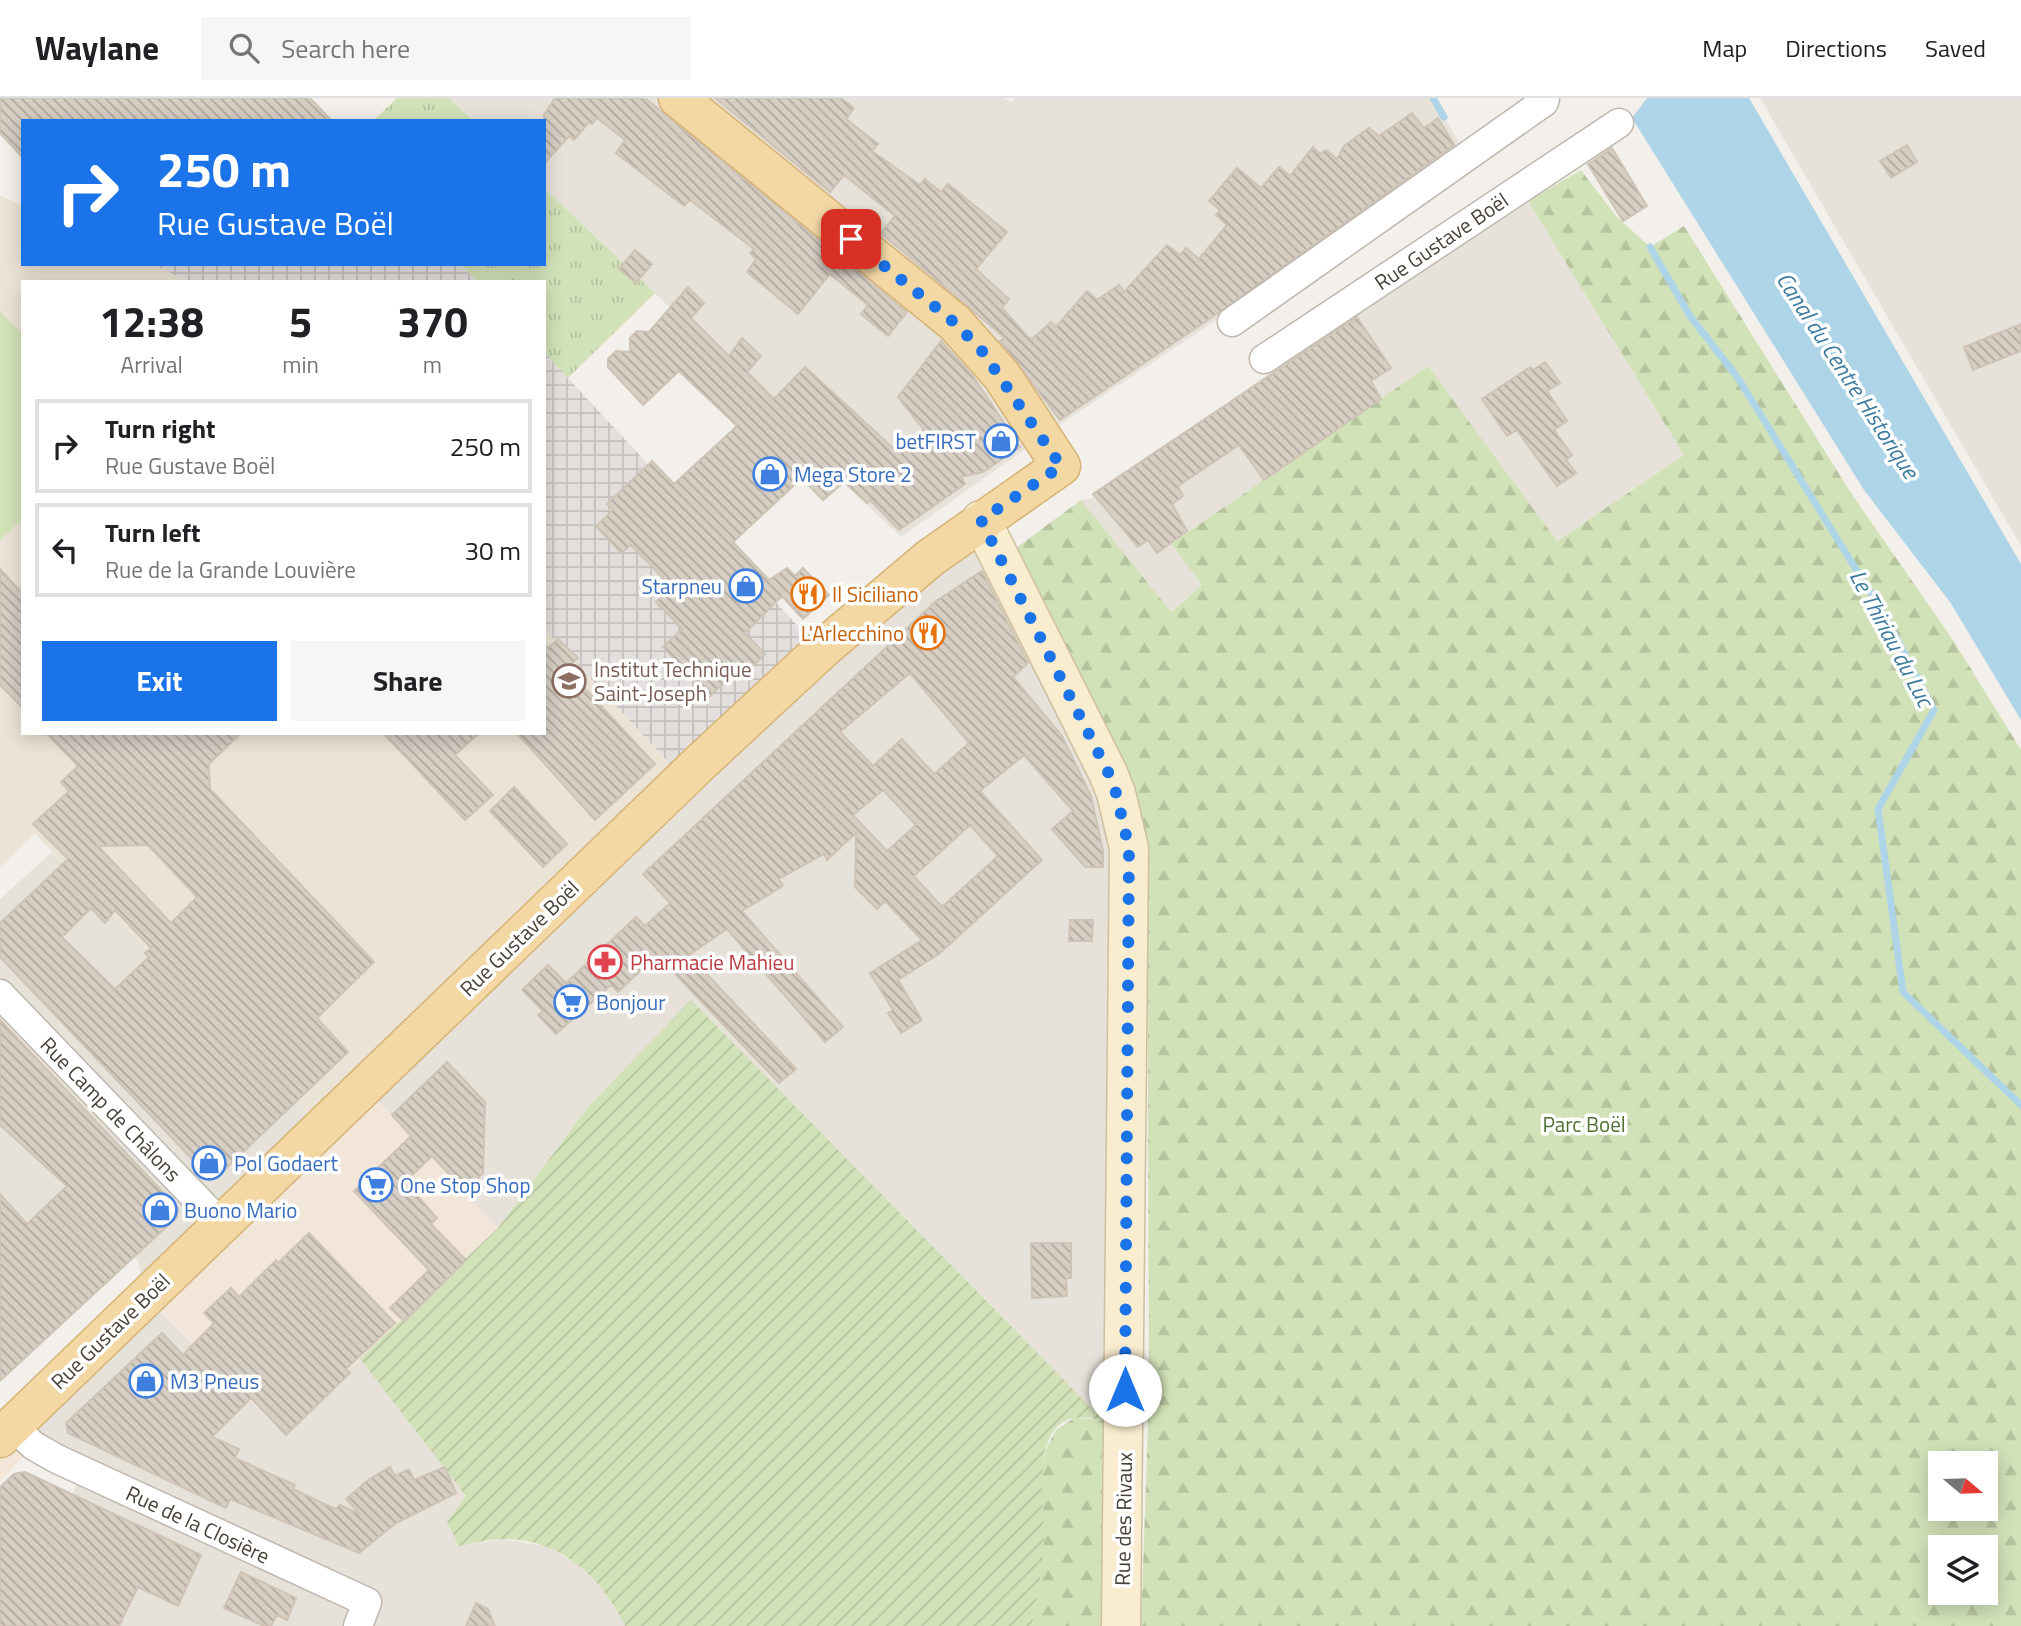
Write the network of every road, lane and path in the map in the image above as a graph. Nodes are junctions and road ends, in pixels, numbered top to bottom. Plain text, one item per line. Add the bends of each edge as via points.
1 (678, 98) edge
2 (1545, 98) edge
3 (1619, 123) dead end
4 (1232, 322) dead end
5 (1264, 359) dead end
6 (981, 520) junction
7 (0, 994) edge
8 (221, 1224) junction
9 (6, 1432) edge
10 (358, 1626) edge
11 (1121, 1626) edge

1 - 6 main road, Rue Gustave Boël via 955,323 1002,376 1061,466
2 - 4 street
3 - 5 street, Rue Gustave Boël
6 - 8 main road, Rue Gustave Boël via 827,646 701,762
6 - 11 street, Rue des Rivaux via 1108,772 1129,848
7 - 8 street, Rue Camp de Châlons
8 - 9 main road, Rue Gustave Boël
9 - 10 street, Rue de la Closière via 367,1602

